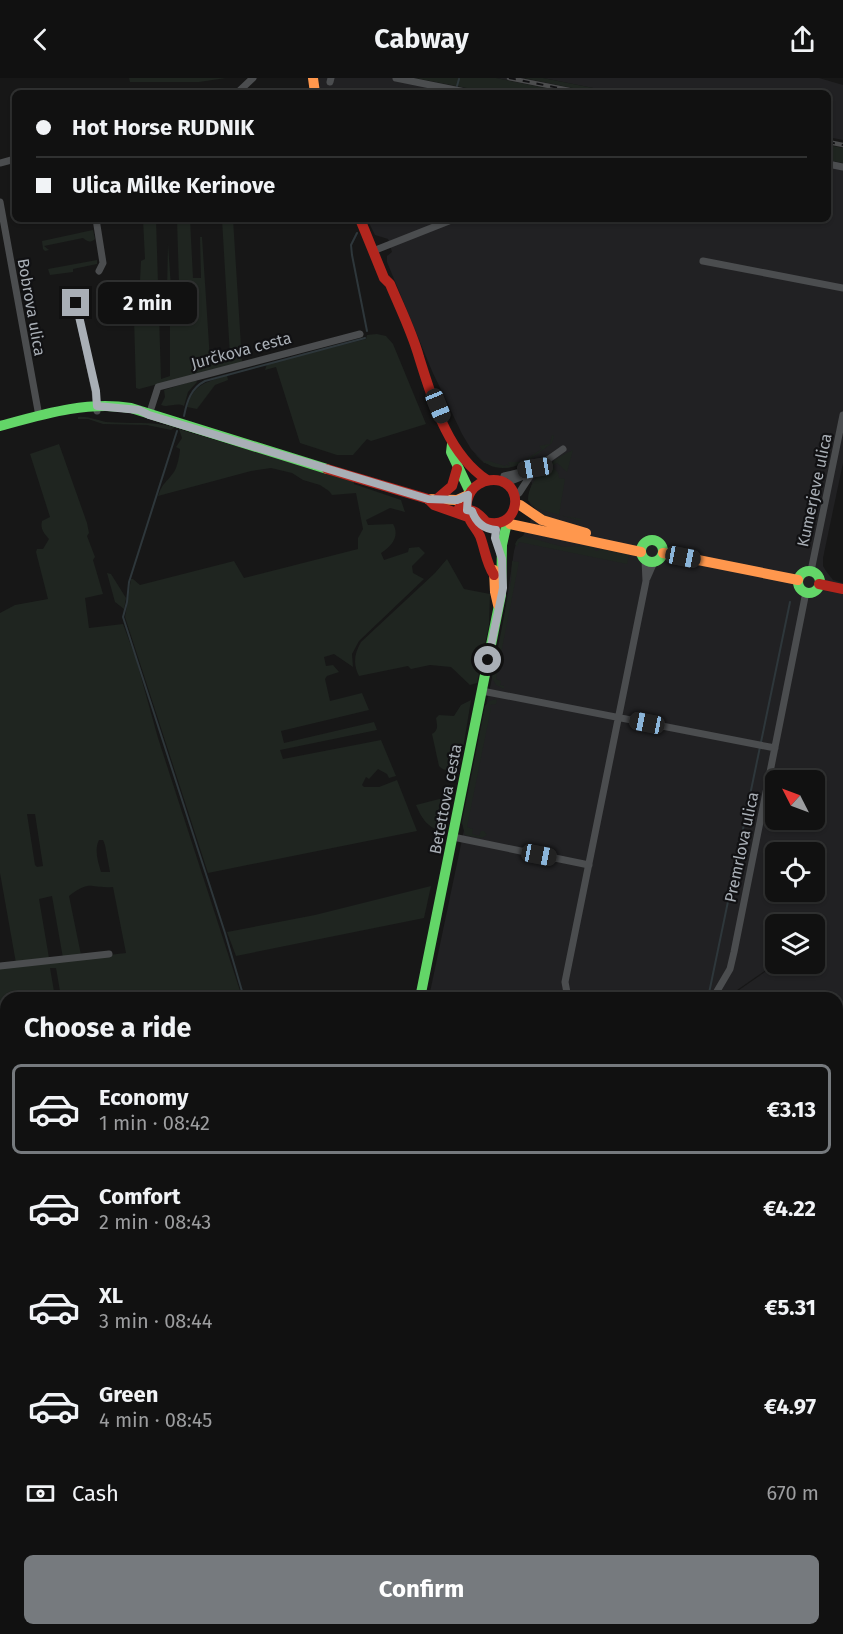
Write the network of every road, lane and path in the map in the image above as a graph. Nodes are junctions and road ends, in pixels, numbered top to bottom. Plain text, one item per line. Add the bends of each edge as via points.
1 (253, 78) edge
2 (396, 78) edge
3 (240, 90) edge
4 (455, 90) edge
5 (0, 202) edge
6 (96, 222) edge
7 (361, 222) edge
8 (446, 222) edge
9 (372, 251) junction
10 (703, 261) dead end
11 (99, 271) dead end
12 (843, 288) edge
13 (76, 303) dead end
14 (360, 334) dead end
15 (97, 408) junction
16 (149, 415) junction
17 (843, 415) edge
18 (39, 416) junction
19 (0, 426) edge
20 (452, 441) junction
21 (563, 449) dead end
22 (457, 465) junction
23 (535, 468) junction
24 (487, 480) junction
25 (506, 480) junction
26 (472, 492) junction
27 (519, 493) junction
28 (433, 499) junction
29 (518, 509) junction
30 (469, 513) junction
31 (503, 526) junction
32 (484, 527) junction
33 (663, 553) junction
34 (646, 555) junction
35 (811, 571) junction
36 (495, 575) junction
37 (798, 580) junction
38 (819, 584) junction
39 (843, 589) edge
40 (807, 592) junction
41 (498, 605) junction
42 (482, 691) junction
43 (619, 718) junction
44 (775, 748) junction
45 (453, 837) junction
46 (589, 865) junction
47 (109, 954) dead end
48 (0, 966) edge
49 (421, 992) edge
50 (567, 992) edge
51 (717, 992) edge

1 - 3 street
2 - 4 street
5 - 18 street, Bobrova ulica
6 - 11 street via 103,263
7 - 9 main road
8 - 9 street
9 - 20 main road via 390,284
10 - 12 street
13 - 15 street
14 - 16 street, Jurčkova cesta via 158,387
15 - 16 main road via 139,410
15 - 18 main road
16 - 28 main road
17 - 35 street, Kumerjeve ulica
18 - 19 main road
20 - 22 main road via 451,452
20 - 24 main road via 471,469
20 - 25 main road via 485,472
21 - 23 street
22 - 26 main road
22 - 28 main road via 454,485
23 - 25 street
23 - 27 street
24 - 25 main road
24 - 26 main road
25 - 26 main road
25 - 27 main road
25 - 29 main road
26 - 28 main road via 457,500
26 - 30 main road
27 - 29 main road
28 - 30 main road via 434,505
29 - 31 main road
29 - 34 main road via 532,521 546,522
30 - 31 main road via 478,512 489,523
30 - 32 main road
30 - 36 main road, Betettova cesta via 488,567
31 - 32 main road
31 - 34 main road
31 - 41 main road, Betettova cesta via 503,588
32 - 36 main road, Betettova cesta
33 - 34 main road via 660,559
33 - 34 main road via 661,544 650,540
33 - 37 main road
34 - 43 street via 646,581
35 - 37 main road
35 - 38 main road via 818,576
36 - 41 main road, Betettova cesta
37 - 40 main road via 800,588
38 - 39 main road
38 - 40 main road via 815,591
40 - 44 street, Premrlova ulica
41 - 42 main road, Betettova cesta
42 - 43 street
42 - 45 main road, Betettova cesta
43 - 44 street
43 - 46 street
44 - 51 street, Premrlova ulica via 730,969
45 - 46 street
45 - 49 main road, Betettova cesta
46 - 50 street via 565,982
47 - 48 street

